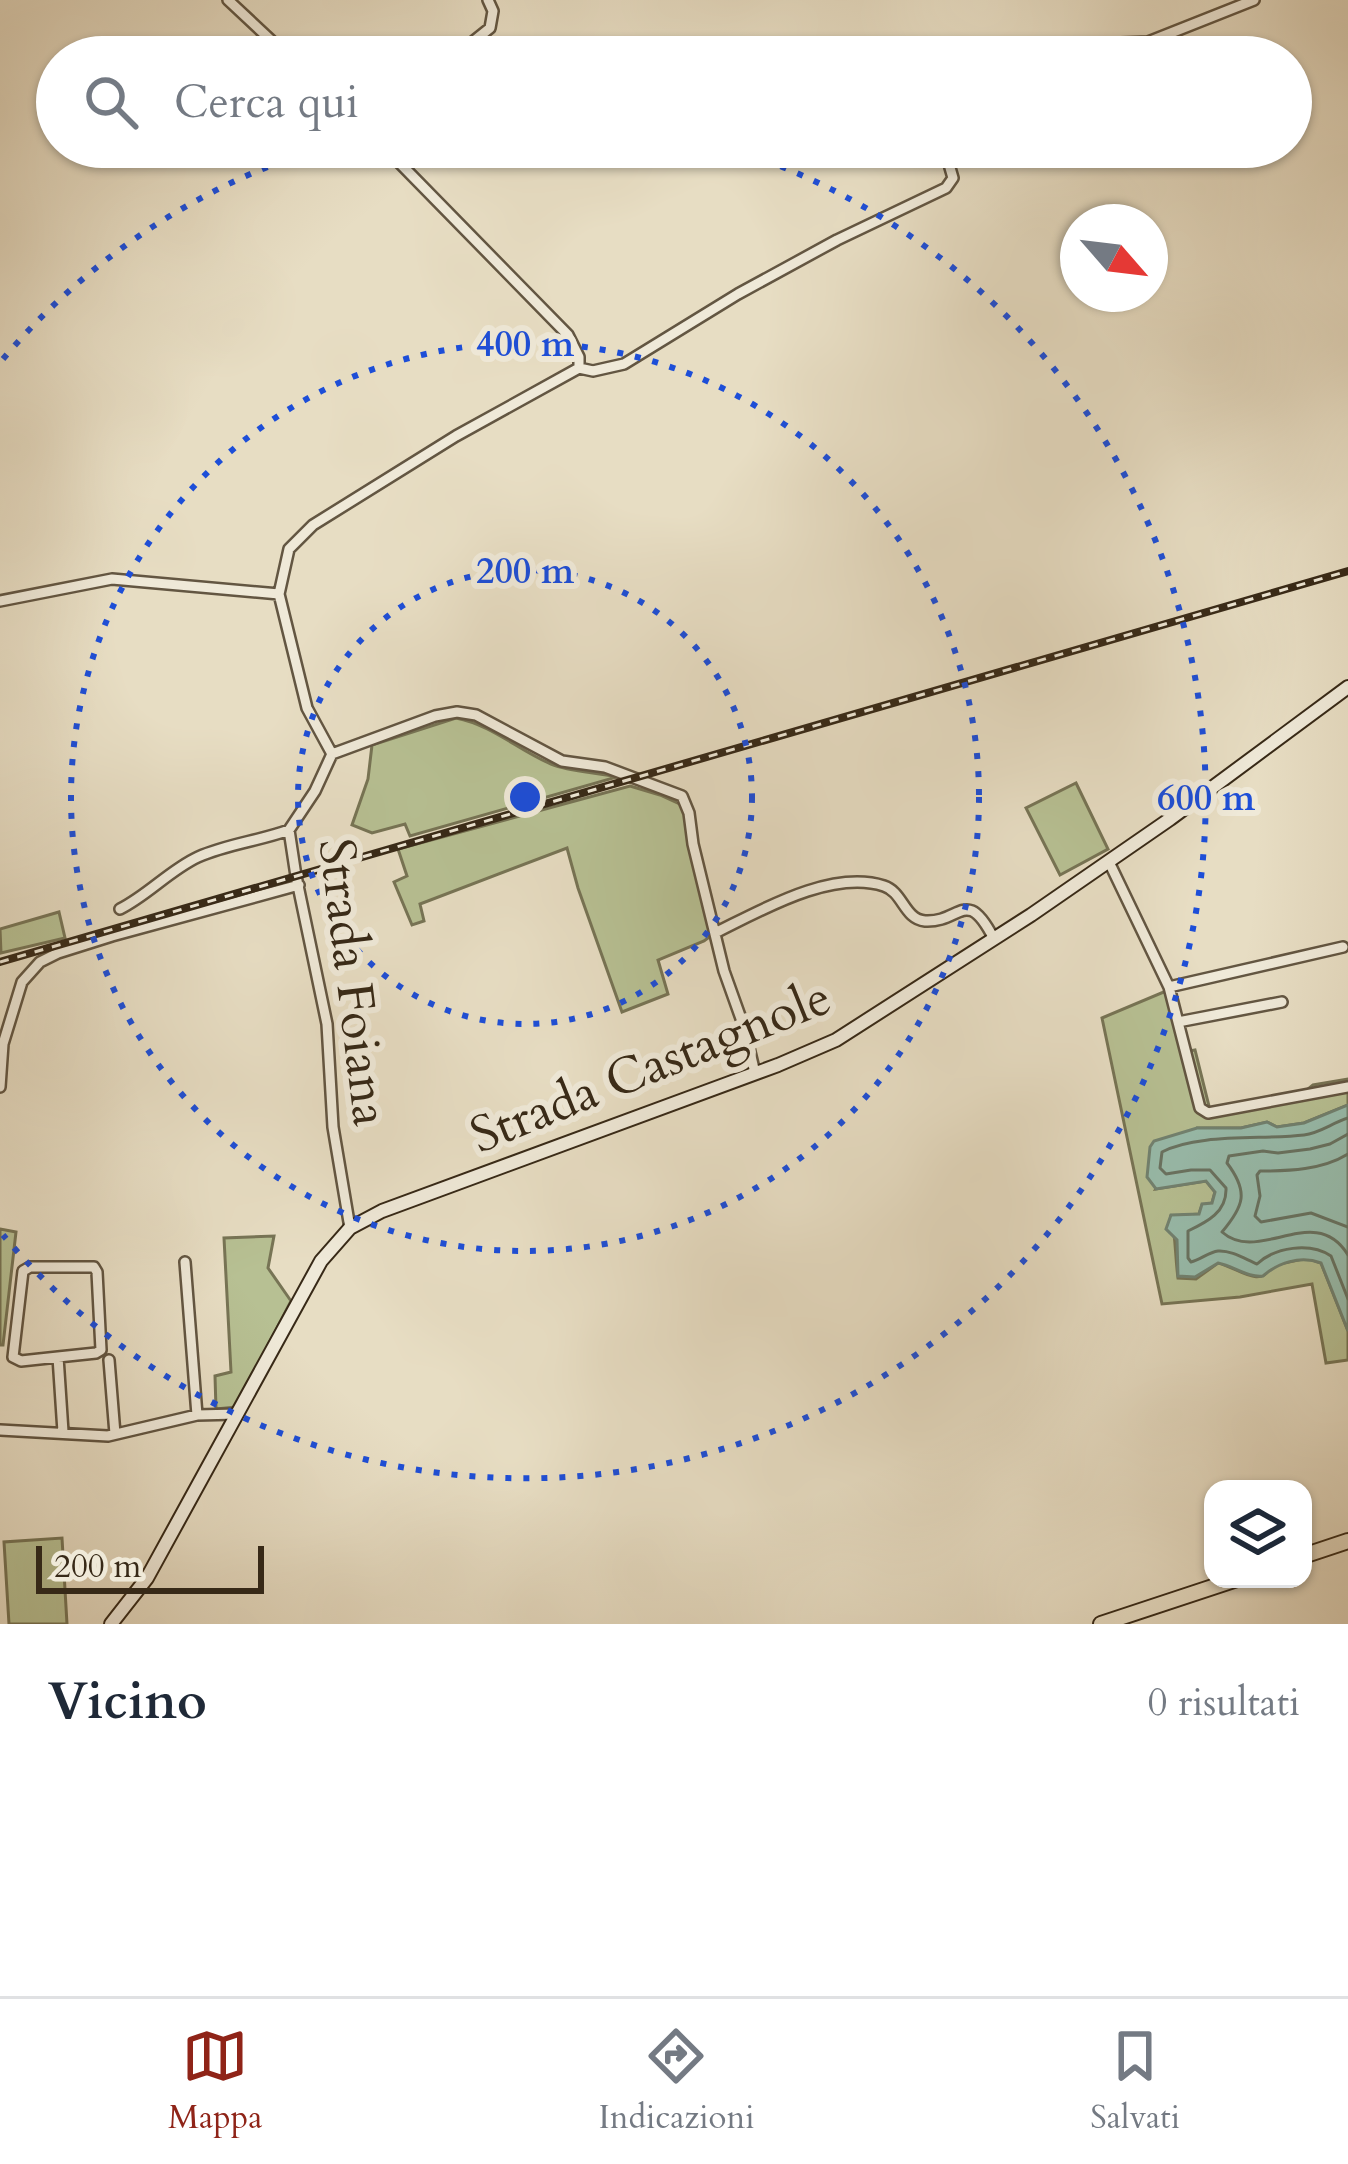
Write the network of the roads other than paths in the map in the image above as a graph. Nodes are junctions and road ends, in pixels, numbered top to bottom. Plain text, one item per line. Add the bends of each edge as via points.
1 (228, 0) edge
2 (488, 0) edge
3 (1254, 0) edge
4 (267, 36) edge
5 (480, 36) edge
6 (1163, 36) edge
7 (404, 168) edge
8 (949, 168) edge
9 (579, 368) junction
10 (279, 594) junction
11 (0, 601) edge
12 (1348, 687) edge
13 (332, 754) junction
14 (289, 830) junction
15 (1109, 862) junction
16 (299, 885) junction
17 (120, 909) dead end
18 (715, 934) junction
19 (994, 939) junction
20 (1343, 947) dead end
21 (1169, 987) junction
22 (1282, 1001) dead end
23 (1178, 1022) junction
24 (755, 1073) junction
25 (0, 1087) edge
26 (1348, 1087) edge
27 (350, 1228) junction
28 (185, 1262) dead end
29 (58, 1357) junction
30 (109, 1360) dead end
31 (237, 1414) junction
32 (197, 1415) junction
33 (0, 1430) edge
34 (63, 1432) junction
35 (116, 1434) junction
36 (1348, 1540) edge
37 (1312, 1553) edge
38 (1210, 1588) edge
39 (111, 1624) edge
40 (1101, 1624) edge

1 - 4 street
2 - 5 street via 490,28
3 - 6 street
7 - 9 street via 568,335
8 - 9 street via 946,188 741,292 624,364
9 - 10 street via 314,525 289,549
10 - 11 street via 112,579
10 - 13 street via 307,708
12 - 15 main road, Strada Castagnole
13 - 14 street, Strada Foiana
13 - 18 street via 457,712 562,761 674,792 687,804
14 - 16 street, Strada Foiana
14 - 17 street via 195,858
15 - 19 main road, Strada Castagnole
15 - 21 street
16 - 25 street via 40,962 22,982 3,1043
16 - 27 street, Strada Foiana via 327,1024
18 - 19 street via 803,891 864,884 893,890 921,920 974,912
18 - 24 street
19 - 24 main road, Strada Castagnole via 836,1040
20 - 21 street
21 - 23 street
22 - 23 street
23 - 26 street via 1196,1099 1208,1113
24 - 27 main road, Strada Castagnole
27 - 31 main road, Strada Castagnole via 321,1261
28 - 32 street
29 - 29 street via 101,1350 94,1267 22,1271 13,1357
29 - 34 street
30 - 35 street
31 - 32 street
31 - 39 main road, Strada Castagnole via 155,1566
32 - 35 street
33 - 34 street
34 - 35 street
36 - 37 main road
38 - 40 main road

